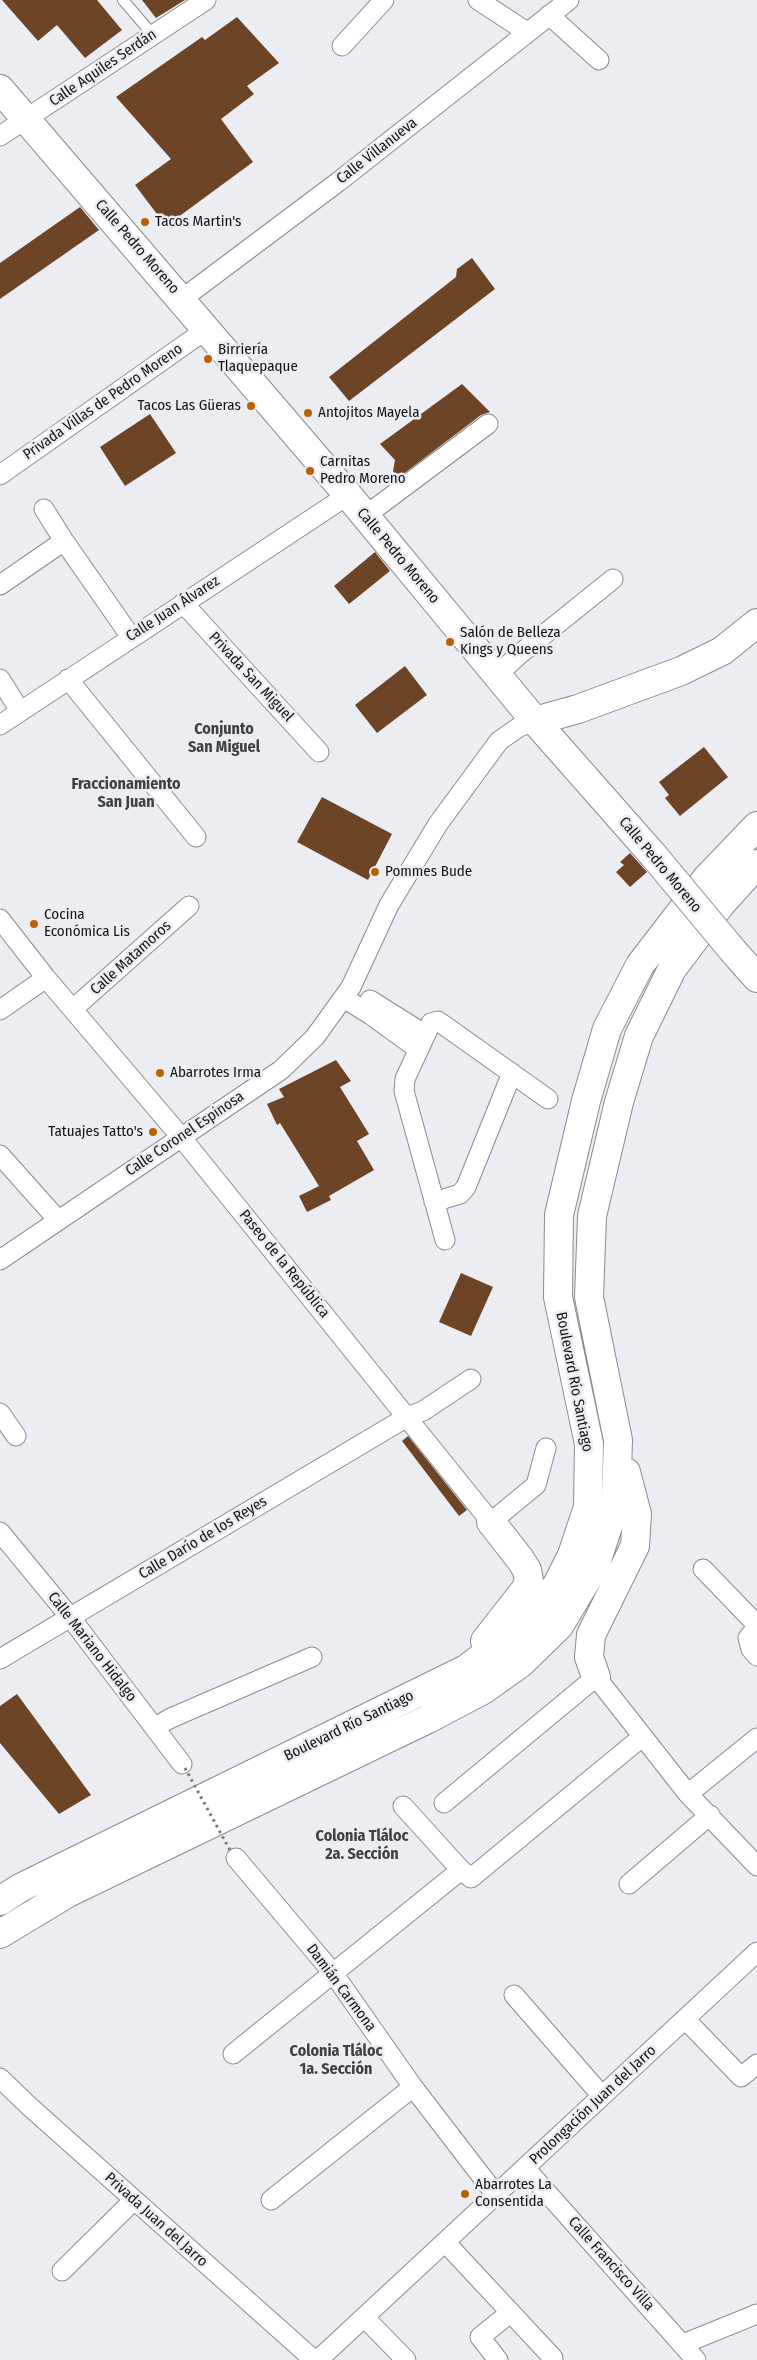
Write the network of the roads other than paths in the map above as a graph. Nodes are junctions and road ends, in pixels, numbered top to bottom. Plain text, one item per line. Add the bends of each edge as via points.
1 (123, 0) edge
2 (206, 0) edge
3 (384, 0) edge
4 (569, 0) edge
5 (488, 3) edge
6 (549, 15) junction
7 (527, 32) junction
8 (153, 35) junction
9 (342, 46) dead end
10 (599, 60) dead end
11 (0, 89) edge
12 (26, 120) junction
13 (0, 136) edge
14 (182, 300) junction
15 (207, 329) junction
16 (488, 424) dead end
17 (0, 475) edge
18 (348, 495) junction
19 (44, 509) dead end
20 (365, 516) junction
21 (64, 541) junction
22 (613, 579) dead end
23 (0, 585) edge
24 (182, 603) junction
25 (757, 623) edge
26 (131, 637) junction
27 (497, 675) junction
28 (68, 679) junction
29 (0, 680) edge
30 (20, 711) junction
31 (535, 721) junction
32 (0, 725) edge
33 (319, 752) dead end
34 (757, 826) edge
35 (196, 837) dead end
36 (757, 864) edge
37 (189, 906) dead end
38 (0, 919) edge
39 (46, 978) junction
40 (757, 978) edge
41 (348, 993) junction
42 (73, 1009) junction
43 (0, 1010) edge
44 (421, 1041) junction
45 (512, 1073) junction
46 (548, 1099) dead end
47 (181, 1137) junction
48 (0, 1155) edge
49 (434, 1202) junction
50 (58, 1220) junction
51 (446, 1240) dead end
52 (0, 1260) edge
53 (471, 1379) dead end
54 (0, 1413) edge
55 (407, 1418) junction
56 (16, 1436) dead end
57 (618, 1440) junction
58 (546, 1448) dead end
59 (491, 1522) junction
60 (0, 1532) edge
61 (703, 1569) dead end
62 (70, 1617) junction
63 (757, 1626) edge
64 (757, 1656) edge
65 (312, 1658) dead end
66 (0, 1659) edge
67 (466, 1669) junction
68 (596, 1677) junction
69 (155, 1727) junction
70 (642, 1737) junction
71 (755, 1745) edge
72 (183, 1766) road end
73 (688, 1794) junction
74 (444, 1803) dead end
75 (403, 1806) dead end
76 (710, 1815) junction
77 (233, 1855) road end
78 (757, 1866) edge
79 (461, 1870) junction
80 (629, 1884) dead end
81 (0, 1901) edge
82 (0, 1934) edge
83 (757, 1952) edge
84 (333, 1973) junction
85 (514, 1995) dead end
86 (685, 2019) junction
87 (233, 2054) dead end
88 (757, 2064) edge
89 (0, 2078) edge
90 (413, 2087) junction
91 (602, 2096) junction
92 (525, 2168) junction
93 (496, 2195) junction
94 (134, 2200) junction
95 (271, 2200) dead end
96 (445, 2242) junction
97 (62, 2271) dead end
98 (510, 2313) junction
99 (757, 2314) edge
100 (364, 2317) junction
101 (683, 2344) junction
102 (553, 2358) dead end
103 (314, 2360) edge
104 (318, 2360) edge
105 (406, 2360) edge
106 (498, 2360) edge
107 (696, 2360) edge

1 - 8 lane
2 - 8 street, Calle Aquiles Serdán
3 - 9 street
4 - 6 street, Calle Villanueva
5 - 7 street
6 - 7 street, Calle Villanueva
6 - 10 street
7 - 14 street, Calle Villanueva via 338,182
8 - 12 street, Calle Aquiles Serdán
11 - 12 main road, Calle Pedro Moreno
12 - 13 street, Calle Aquiles Serdán
12 - 14 main road, Calle Pedro Moreno
14 - 15 main road, Calle Pedro Moreno
15 - 17 street, Privada Villas de Pedro Moreno
15 - 18 main road, Calle Pedro Moreno
16 - 20 street
18 - 20 main road, Calle Pedro Moreno
18 - 24 street, Calle Juan Álvarez
19 - 21 street
20 - 27 main road, Calle Pedro Moreno
21 - 23 street
21 - 26 street
22 - 27 street
24 - 26 street, Calle Juan Álvarez
24 - 33 street, Privada San Miguel
25 - 31 main road via 722,651 681,671 578,709
26 - 28 street, Calle Juan Álvarez
27 - 31 main road, Calle Pedro Moreno
28 - 30 street, Calle Juan Álvarez
28 - 35 street
29 - 30 street
30 - 32 street, Calle Juan Álvarez
31 - 40 main road, Calle Pedro Moreno, bridge
31 - 41 street, Calle Coronel Espinosa via 519,727 499,741 438,824 389,905
34 - 67 main road, Boulevard Río Santiago via 707,878 640,965 607,1029 560,1215 558,1297 589,1444 588,1507 572,1555 557,1584 505,1640
36 - 57 main road, Boulevard Río Santiago via 721,904 672,969 639,1036 619,1102 592,1216 589,1297
37 - 42 street, Calle Matamoros
38 - 39 street, Paseo de la República
39 - 42 street, Paseo de la República
39 - 43 street
41 - 44 street
41 - 47 street, Calle Coronel Espinosa via 315,1037 281,1070
42 - 47 street, Paseo de la República
44 - 45 street via 431,1023 438,1020
44 - 49 street via 405,1079 404,1091
45 - 46 street
45 - 49 street via 466,1187 460,1194
47 - 50 street, Calle Coronel Espinosa
47 - 55 street, Paseo de la República
48 - 50 street
49 - 51 street
50 - 52 street, Calle Coronel Espinosa
53 - 55 street, Calle Darío de los Reyes
54 - 56 street
55 - 59 street, Paseo de la República
55 - 62 street, Calle Darío de los Reyes
57 - 68 main road via 637,1514 635,1546 591,1635 589,1657
57 - 82 main road, Boulevard Río Santiago via 616,1502 595,1566 559,1626 521,1662 483,1690 428,1719 68,1893
58 - 59 street via 536,1485
59 - 67 main road via 520,1559 527,1570 528,1580 525,1590
60 - 62 street, Calle Mariano Hidalgo
61 - 63 street
62 - 66 street, Calle Darío de los Reyes
62 - 69 street, Calle Mariano Hidalgo
63 - 64 street via 748,1638
65 - 69 street
67 - 81 main road, Boulevard Río Santiago via 54,1871
68 - 70 street
68 - 74 street
69 - 72 street, Calle Mariano Hidalgo
70 - 73 street
70 - 79 street via 471,1878
71 - 73 street
73 - 76 street
75 - 79 street
76 - 78 street
76 - 80 street
77 - 84 street, Damián Carmona
79 - 84 street
83 - 86 street, Prolongación Juan del Jarro
84 - 87 street
84 - 90 street, Damián Carmona
85 - 91 street
86 - 88 street via 741,2077
86 - 91 street, Prolongación Juan del Jarro
89 - 94 street, Privada Juan del Jarro
90 - 93 street, Damián Carmona
90 - 95 street
91 - 92 street, Prolongación Juan del Jarro
92 - 93 street, Prolongación Juan del Jarro
92 - 101 street, Calle Francisco Villa
93 - 96 street, Prolongación Juan del Jarro
94 - 97 street
94 - 103 street, Privada Juan del Jarro
96 - 98 street
96 - 100 street, Prolongación Juan del Jarro
98 - 102 street
98 - 106 street via 480,2337
99 - 101 street
100 - 104 street, Prolongación Juan del Jarro
100 - 105 street
101 - 107 street, Calle Francisco Villa

